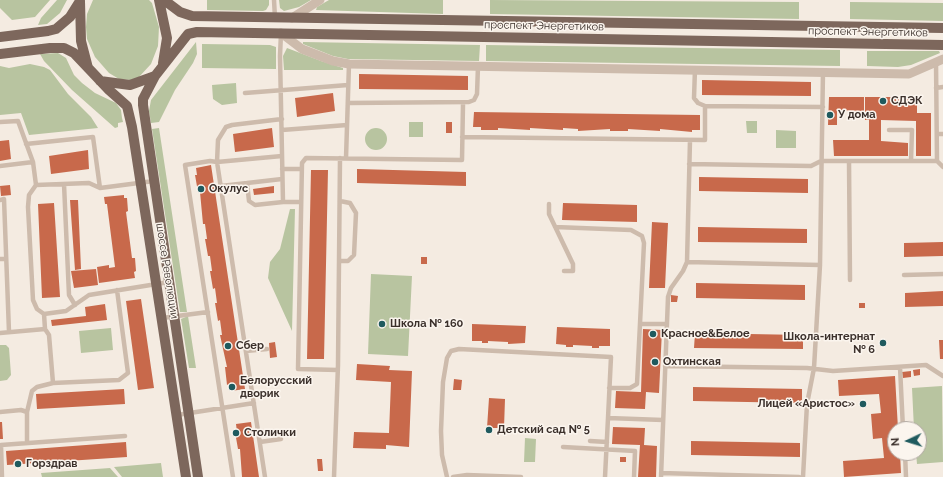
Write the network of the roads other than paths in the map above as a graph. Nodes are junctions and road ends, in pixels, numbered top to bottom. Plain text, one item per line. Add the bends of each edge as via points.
1 (159, 0) edge
2 (164, 0) edge
3 (274, 0) edge
4 (320, 0) edge
5 (80, 1) edge
6 (275, 18) junction
7 (292, 18) junction
8 (943, 28) edge
9 (281, 33) junction
10 (0, 37) edge
11 (943, 45) edge
12 (0, 54) edge
13 (940, 60) edge
14 (349, 64) junction
15 (478, 66) junction
16 (162, 67) junction
17 (88, 68) junction
18 (695, 69) junction
19 (823, 71) junction
20 (155, 76) junction
21 (100, 81) junction
22 (348, 85) junction
23 (936, 88) junction
24 (943, 88) edge
25 (281, 90) junction
26 (245, 93) dead end
27 (348, 103) junction
28 (463, 104) junction
29 (705, 106) junction
30 (823, 107) junction
31 (282, 120) junction
32 (0, 122) edge
33 (347, 125) junction
34 (282, 130) junction
35 (889, 130) dead end
36 (937, 134) junction
37 (943, 134) edge
38 (462, 137) junction
39 (690, 140) junction
40 (26, 144) junction
41 (282, 156) junction
42 (340, 158) junction
43 (346, 158) junction
44 (821, 161) junction
45 (849, 161) junction
46 (911, 161) junction
47 (936, 161) junction
48 (33, 162) junction
49 (217, 162) junction
50 (689, 164) junction
51 (0, 166) edge
52 (943, 167) edge
53 (282, 169) junction
54 (302, 169) junction
55 (282, 179) junction
56 (154, 181) junction
57 (141, 183) junction
58 (247, 183) junction
59 (64, 184) junction
60 (36, 185) junction
61 (221, 186) junction
62 (100, 188) junction
63 (0, 200) edge
64 (340, 201) junction
65 (283, 202) junction
66 (301, 202) junction
67 (549, 204) dead end
68 (555, 227) junction
69 (0, 259) edge
70 (6, 259) junction
71 (340, 261) junction
72 (687, 262) junction
73 (820, 265) junction
74 (564, 271) dead end
75 (943, 274) edge
76 (904, 275) dead end
77 (850, 280) dead end
78 (169, 282) junction
79 (157, 284) junction
80 (116, 290) junction
81 (75, 305) junction
82 (208, 312) junction
83 (44, 314) junction
84 (174, 316) junction
85 (162, 318) junction
86 (640, 324) junction
87 (667, 324) junction
88 (45, 329) junction
89 (9, 332) junction
90 (0, 333) edge
91 (267, 348) dead end
92 (246, 351) junction
93 (665, 366) junction
94 (900, 367) junction
95 (814, 368) junction
96 (338, 370) junction
97 (943, 376) edge
98 (53, 383) junction
99 (609, 388) junction
100 (254, 403) junction
101 (223, 408) junction
102 (0, 412) edge
103 (27, 412) junction
104 (189, 413) junction
105 (177, 415) junction
106 (608, 418) junction
107 (663, 420) junction
108 (903, 421) edge
109 (125, 436) dead end
110 (280, 439) dead end
111 (590, 441) dead end
112 (260, 442) junction
113 (606, 442) junction
114 (27, 443) junction
115 (563, 447) dead end
116 (606, 449) junction
117 (905, 461) edge
118 (661, 475) edge
119 (2, 477) edge
120 (186, 477) edge
121 (198, 477) edge
122 (233, 477) edge
123 (266, 477) edge
124 (334, 477) edge
125 (447, 477) edge
126 (455, 477) edge
127 (521, 477) edge
128 (605, 477) edge
129 (634, 477) edge
130 (799, 477) edge
131 (804, 477) edge
132 (906, 477) edge

1 - 16 main road, шоссе Революции via 167,38
2 - 6 main road, проспект Энергетиков via 180,12 192,16
3 - 6 lane
4 - 7 street
5 - 10 main road via 70,17 56,29
5 - 17 main road, шоссе Революции via 81,41
6 - 7 main road, проспект Энергетиков
7 - 8 main road, проспект Энергетиков
9 - 11 main road, проспект Энергетиков
9 - 14 street via 302,49 333,61
9 - 16 main road, проспект Энергетиков via 188,34
9 - 25 lane
12 - 17 main road via 64,48 74,53
13 - 19 street via 909,74
13 - 23 lane
14 - 15 street
14 - 22 lane
15 - 18 street
15 - 28 lane via 476,97
16 - 20 main road, шоссе Революции
17 - 21 main road, шоссе Революции
18 - 19 street
18 - 29 lane via 694,98
19 - 30 lane
20 - 21 main road via 130,85
20 - 56 main road, шоссе Революции via 143,99
21 - 57 main road, шоссе Революции via 127,106 130,113
22 - 25 lane
22 - 27 lane
23 - 24 lane
23 - 36 lane
25 - 26 lane
25 - 31 lane
27 - 28 lane
27 - 33 lane
28 - 38 lane
29 - 30 lane
29 - 39 lane via 704,140
30 - 44 lane
31 - 34 lane
31 - 49 lane via 232,125 226,128 218,140
32 - 40 lane via 18,121
33 - 34 lane
33 - 43 lane
34 - 41 lane
35 - 46 lane via 912,130
36 - 37 lane
36 - 47 lane
38 - 39 lane
38 - 43 lane via 462,160
39 - 50 lane
40 - 48 lane
40 - 62 lane via 93,137
41 - 49 lane
41 - 53 lane
42 - 43 lane
42 - 54 lane via 306,158 302,163
42 - 64 lane
44 - 45 lane
44 - 50 lane via 811,166
44 - 73 lane
45 - 46 lane
45 - 77 lane
46 - 47 lane
47 - 52 lane
48 - 51 lane
48 - 60 lane
49 - 61 lane
49 - 82 lane via 185,165
50 - 72 lane
53 - 54 lane
53 - 55 lane
54 - 66 lane
55 - 58 lane
55 - 65 lane
56 - 57 lane
56 - 78 main road, шоссе Революции
57 - 62 lane
57 - 79 main road, шоссе Революции
58 - 61 lane
58 - 65 lane via 249,201 255,206
59 - 60 lane
59 - 62 lane via 89,183
59 - 81 lane via 69,295
60 - 83 lane via 29,195 28,207 32,300 37,309
61 - 92 lane
63 - 70 lane via 4,200
64 - 71 lane
64 - 71 lane via 350,203 356,214 354,255 348,261
65 - 66 lane
66 - 96 lane via 298,369
67 - 68 lane via 549,214
68 - 74 lane via 573,264 573,271
68 - 86 lane via 631,230 642,236 644,243
69 - 70 lane
70 - 89 lane
71 - 96 lane
72 - 73 lane
72 - 87 lane via 668,297
73 - 95 lane
75 - 76 lane
78 - 79 lane
78 - 84 main road, шоссе Революции
79 - 80 lane
79 - 85 main road, шоссе Революции
80 - 81 lane via 89,296
80 - 98 lane via 128,373 118,380
81 - 83 lane via 66,311
82 - 84 lane
82 - 101 lane
83 - 88 lane
84 - 85 lane
84 - 104 main road, шоссе Революции
85 - 105 main road, шоссе Революции
86 - 87 lane
86 - 99 lane via 637,384 630,388
87 - 93 lane
88 - 89 lane
88 - 98 lane via 51,342
89 - 90 lane
91 - 92 lane
92 - 100 lane
93 - 95 lane
93 - 107 lane
94 - 95 lane via 833,371
94 - 97 lane via 926,365
94 - 108 lane
95 - 131 lane via 807,404
96 - 124 lane
98 - 103 lane via 32,391
99 - 106 lane
99 - 125 lane via 611,356 451,350 443,382 441,431 442,455
100 - 101 lane
100 - 112 lane
101 - 104 lane
101 - 122 lane
102 - 103 lane
103 - 114 lane
104 - 105 lane
104 - 121 main road, шоссе Революции
105 - 120 main road, шоссе Революции
106 - 107 lane
106 - 113 lane
107 - 118 lane
109 - 114 lane
110 - 112 lane
111 - 113 lane
112 - 123 lane
113 - 116 lane
114 - 119 lane via 1,445
115 - 116 lane
116 - 128 lane
116 - 129 lane via 635,451
117 - 132 lane
118 - 130 lane
126 - 127 lane

